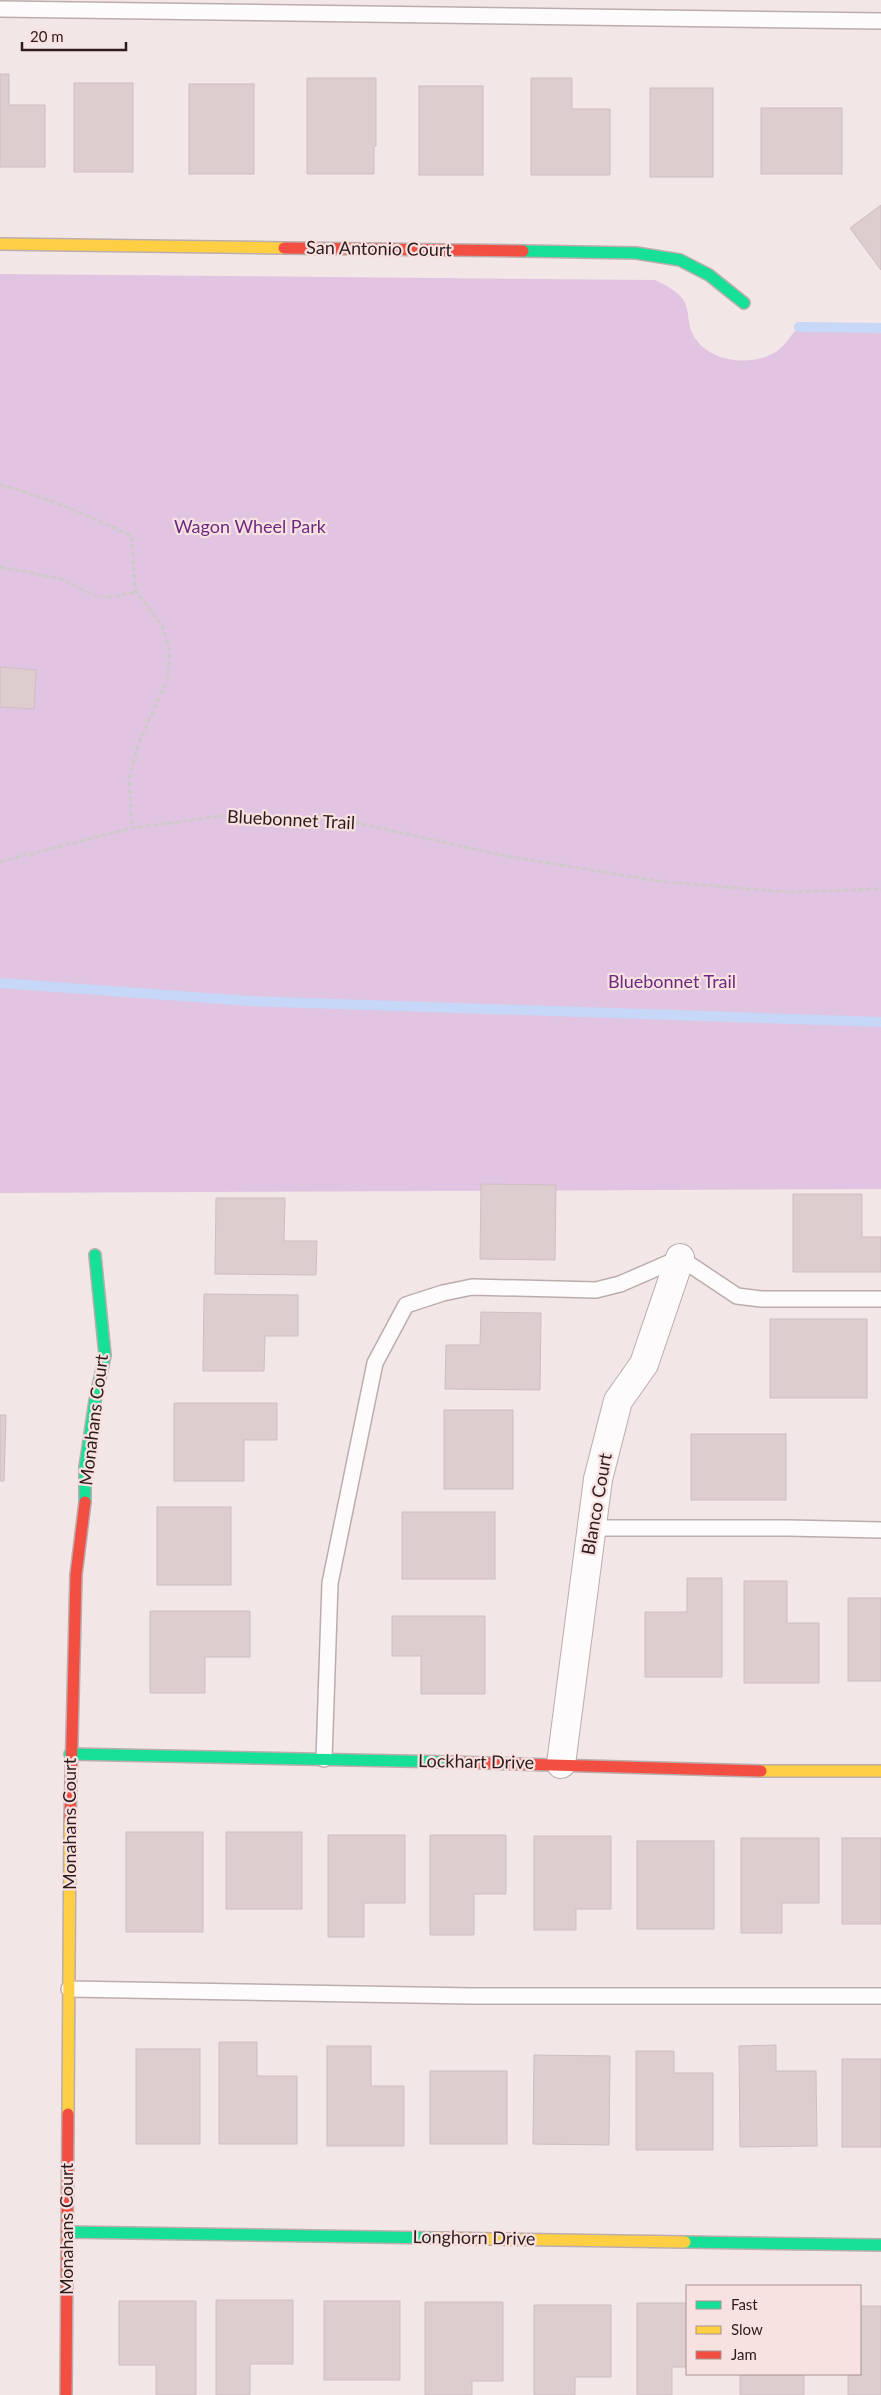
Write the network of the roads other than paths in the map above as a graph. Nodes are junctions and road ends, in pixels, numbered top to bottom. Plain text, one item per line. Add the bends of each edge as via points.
1 (0, 10) edge
2 (881, 21) edge
3 (0, 244) edge
4 (744, 303) dead end
5 (95, 1255) dead end
6 (680, 1258) junction
7 (881, 1299) edge
8 (592, 1528) junction
9 (881, 1530) edge
10 (70, 1754) junction
11 (324, 1759) junction
12 (560, 1764) junction
13 (881, 1771) edge
14 (69, 1989) junction
15 (881, 1996) edge
16 (67, 2232) junction
17 (881, 2245) edge
18 (66, 2395) edge

1 - 2 lane
3 - 4 street, San Antonio Court via 636,253 680,260 709,274
5 - 10 street, Monahans Court via 105,1355 85,1467 85,1504 76,1575
6 - 7 lane via 737,1296
6 - 8 street, Blanco Court via 644,1364 618,1401 598,1479
6 - 11 lane via 620,1284 596,1290 472,1287 406,1305 375,1363 330,1583
8 - 9 lane
8 - 12 street, Blanco Court
10 - 11 street, Lockhart Drive
10 - 14 street, Monahans Court
11 - 12 street, Lockhart Drive
12 - 13 street, Lockhart Drive via 714,1771
14 - 15 lane via 472,1996
14 - 16 street, Monahans Court
16 - 17 street, Longhorn Drive
16 - 18 street, Monahans Court

